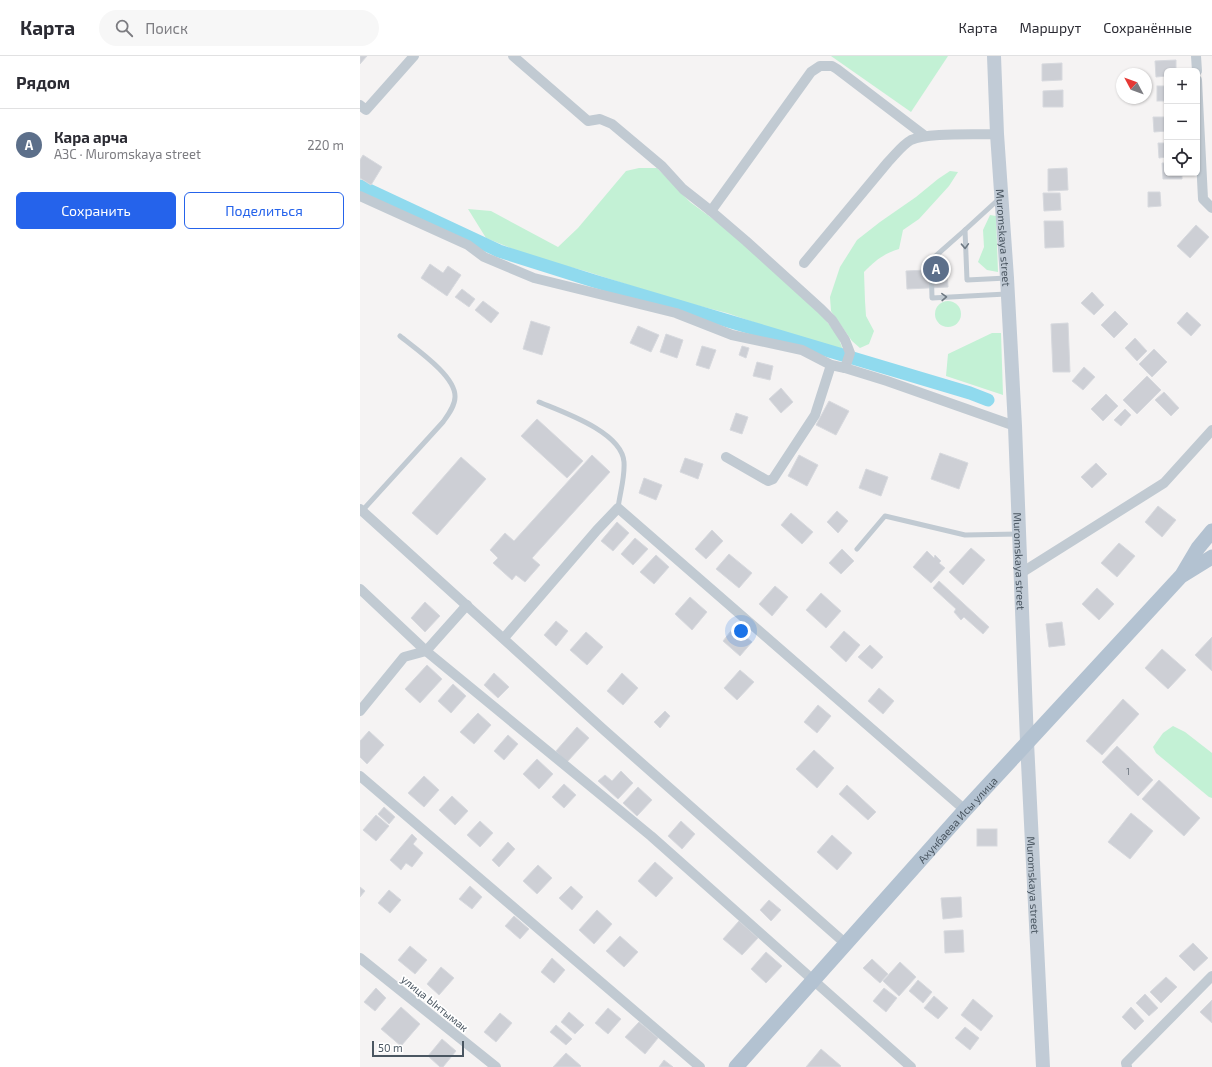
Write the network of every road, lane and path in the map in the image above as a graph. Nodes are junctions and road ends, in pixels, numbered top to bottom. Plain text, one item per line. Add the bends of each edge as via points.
1 (414, 56) edge
2 (514, 56) edge
3 (994, 56) edge
4 (1196, 56) edge
5 (1197, 68) edge
6 (1198, 104) edge
7 (363, 108) edge
8 (997, 134) junction
9 (925, 136) junction
10 (360, 196) edge
11 (1002, 196) junction
12 (1212, 208) edge
13 (711, 211) junction
14 (964, 230) junction
15 (804, 263) dead end
16 (1007, 278) junction
17 (1008, 294) junction
18 (400, 336) dead end
19 (848, 361) junction
20 (831, 366) junction
21 (540, 402) dead end
22 (1015, 426) junction
23 (1212, 430) edge
24 (726, 457) dead end
25 (618, 508) junction
26 (361, 510) edge
27 (1212, 531) edge
28 (1019, 534) junction
29 (857, 549) dead end
30 (1212, 557) edge
31 (1021, 573) junction
32 (1182, 575) junction
33 (360, 589) edge
34 (466, 605) junction
35 (504, 638) junction
36 (426, 651) junction
37 (360, 711) edge
38 (1027, 742) junction
39 (360, 776) edge
40 (965, 810) junction
41 (846, 944) junction
42 (360, 958) edge
43 (1212, 976) edge
44 (814, 980) junction
45 (1124, 1066) edge
46 (496, 1067) edge
47 (700, 1067) edge
48 (736, 1067) edge
49 (911, 1067) edge
50 (1043, 1067) edge

1 - 7 street
2 - 13 street via 588,121 600,119 612,124
3 - 8 main road, Muromskaya street
4 - 5 street
6 - 12 street via 1203,200
8 - 9 street
8 - 11 main road, Muromskaya street
9 - 13 street via 837,69 832,66 820,66 811,72
9 - 15 street via 911,140 900,149
10 - 20 street via 468,245 484,257 534,278 676,313 732,334 802,350
11 - 14 lane
11 - 16 main road, Muromskaya street
13 - 19 street via 832,320 845,340
14 -> 16 lane via 966,280
14 -> 17 lane via 932,260 932,298
16 - 17 main road, Muromskaya street
17 - 22 main road, Muromskaya street
18 - 26 lane via 444,373 452,385 455,397 451,410 443,422
19 - 20 street
19 - 22 street via 888,380
20 - 24 street via 815,415 773,479 768,481
21 - 25 lane via 591,424 617,444 624,460 624,482
22 - 28 main road, Muromskaya street
23 - 31 street via 1164,483
25 - 35 street
25 - 40 street
26 - 34 street
27 - 32 main road, Ахунбаева Исы улица
28 - 29 lane via 965,535 885,516
28 - 31 main road, Muromskaya street
30 - 32 main road, Ахунбаева Исы улица
31 - 38 main road, Muromskaya street
32 - 38 main road, Ахунбаева Исы улица
33 - 36 street
34 - 35 street
34 - 36 street
35 - 41 street
36 - 37 street via 404,658
36 - 44 street via 651,836
38 - 40 main road, Ахунбаева Исы улица
38 - 50 main road, Muromskaya street
39 - 47 street
40 - 41 main road, Ахунбаева Исы улица
41 - 44 main road, Ахунбаева Исы улица
42 - 46 street, улица Ынтымак
43 - 45 street
44 - 48 main road, Ахунбаева Исы улица
44 - 49 street

